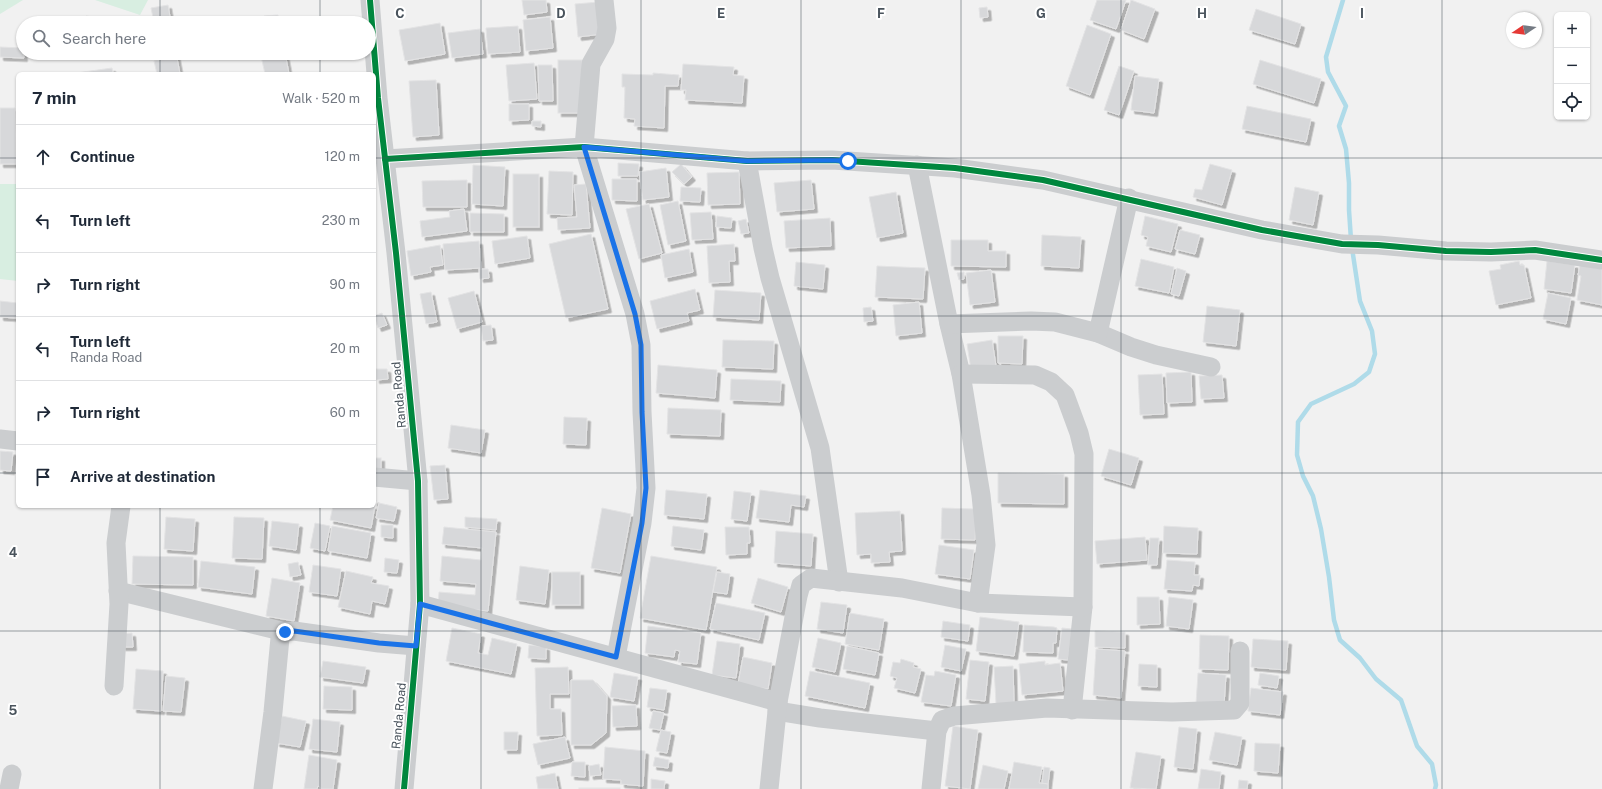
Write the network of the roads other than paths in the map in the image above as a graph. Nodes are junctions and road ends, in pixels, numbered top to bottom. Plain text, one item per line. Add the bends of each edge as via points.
1 (370, 0) edge
2 (604, 0) edge
3 (371, 16) edge
4 (375, 60) edge
5 (376, 72) edge
6 (376, 74) edge
7 (584, 147) junction
8 (385, 158) junction
9 (747, 161) junction
10 (917, 165) junction
11 (1128, 198) junction
12 (1602, 260) edge
13 (948, 324) junction
14 (1098, 333) junction
15 (1211, 367) dead end
16 (961, 374) junction
17 (0, 440) edge
18 (16, 441) edge
19 (376, 477) edge
20 (418, 481) junction
21 (121, 508) edge
22 (839, 582) junction
23 (118, 591) junction
24 (978, 603) junction
25 (420, 604) junction
26 (1083, 607) junction
27 (285, 632) junction
28 (416, 646) junction
29 (1240, 651) dead end
30 (616, 657) junction
31 (114, 686) dead end
32 (778, 706) junction
33 (1072, 710) junction
34 (936, 731) junction
35 (263, 789) edge
36 (404, 789) edge
37 (769, 789) edge
38 (931, 789) edge

1 - 3 street, Randa Road
2 - 7 street via 605,38 591,64
4 - 5 street, Randa Road
6 - 8 street, Randa Road
7 - 8 street
7 - 9 street
7 - 30 street via 635,314 641,345 646,488 642,523
8 - 20 street, Randa Road
9 - 10 street via 832,160
9 - 22 street via 770,278 820,448
10 - 11 street via 1043,180
10 - 13 street
11 - 12 street via 1262,230 1342,244 1446,251 1535,250
11 - 14 street
13 - 14 street via 1055,322
13 - 16 street
14 - 15 street via 1150,353
16 - 24 street via 981,495 986,545
16 - 26 street via 1035,375 1051,382 1065,394 1084,454
17 - 18 street
19 - 20 street
20 - 25 street, Randa Road
21 - 23 street via 116,543
22 - 24 street via 908,589
22 - 32 street via 811,578 801,586
23 - 27 street
23 - 31 street
24 - 26 street
25 - 28 street, Randa Road
25 - 30 street
26 - 33 street
27 - 28 street
27 - 35 street via 280,638
28 - 36 street, Randa Road
29 - 33 street via 1240,704 1234,710
30 - 32 street
32 - 34 street via 820,718
32 - 37 street
33 - 34 street via 1032,708 954,716 942,720
34 - 38 street

